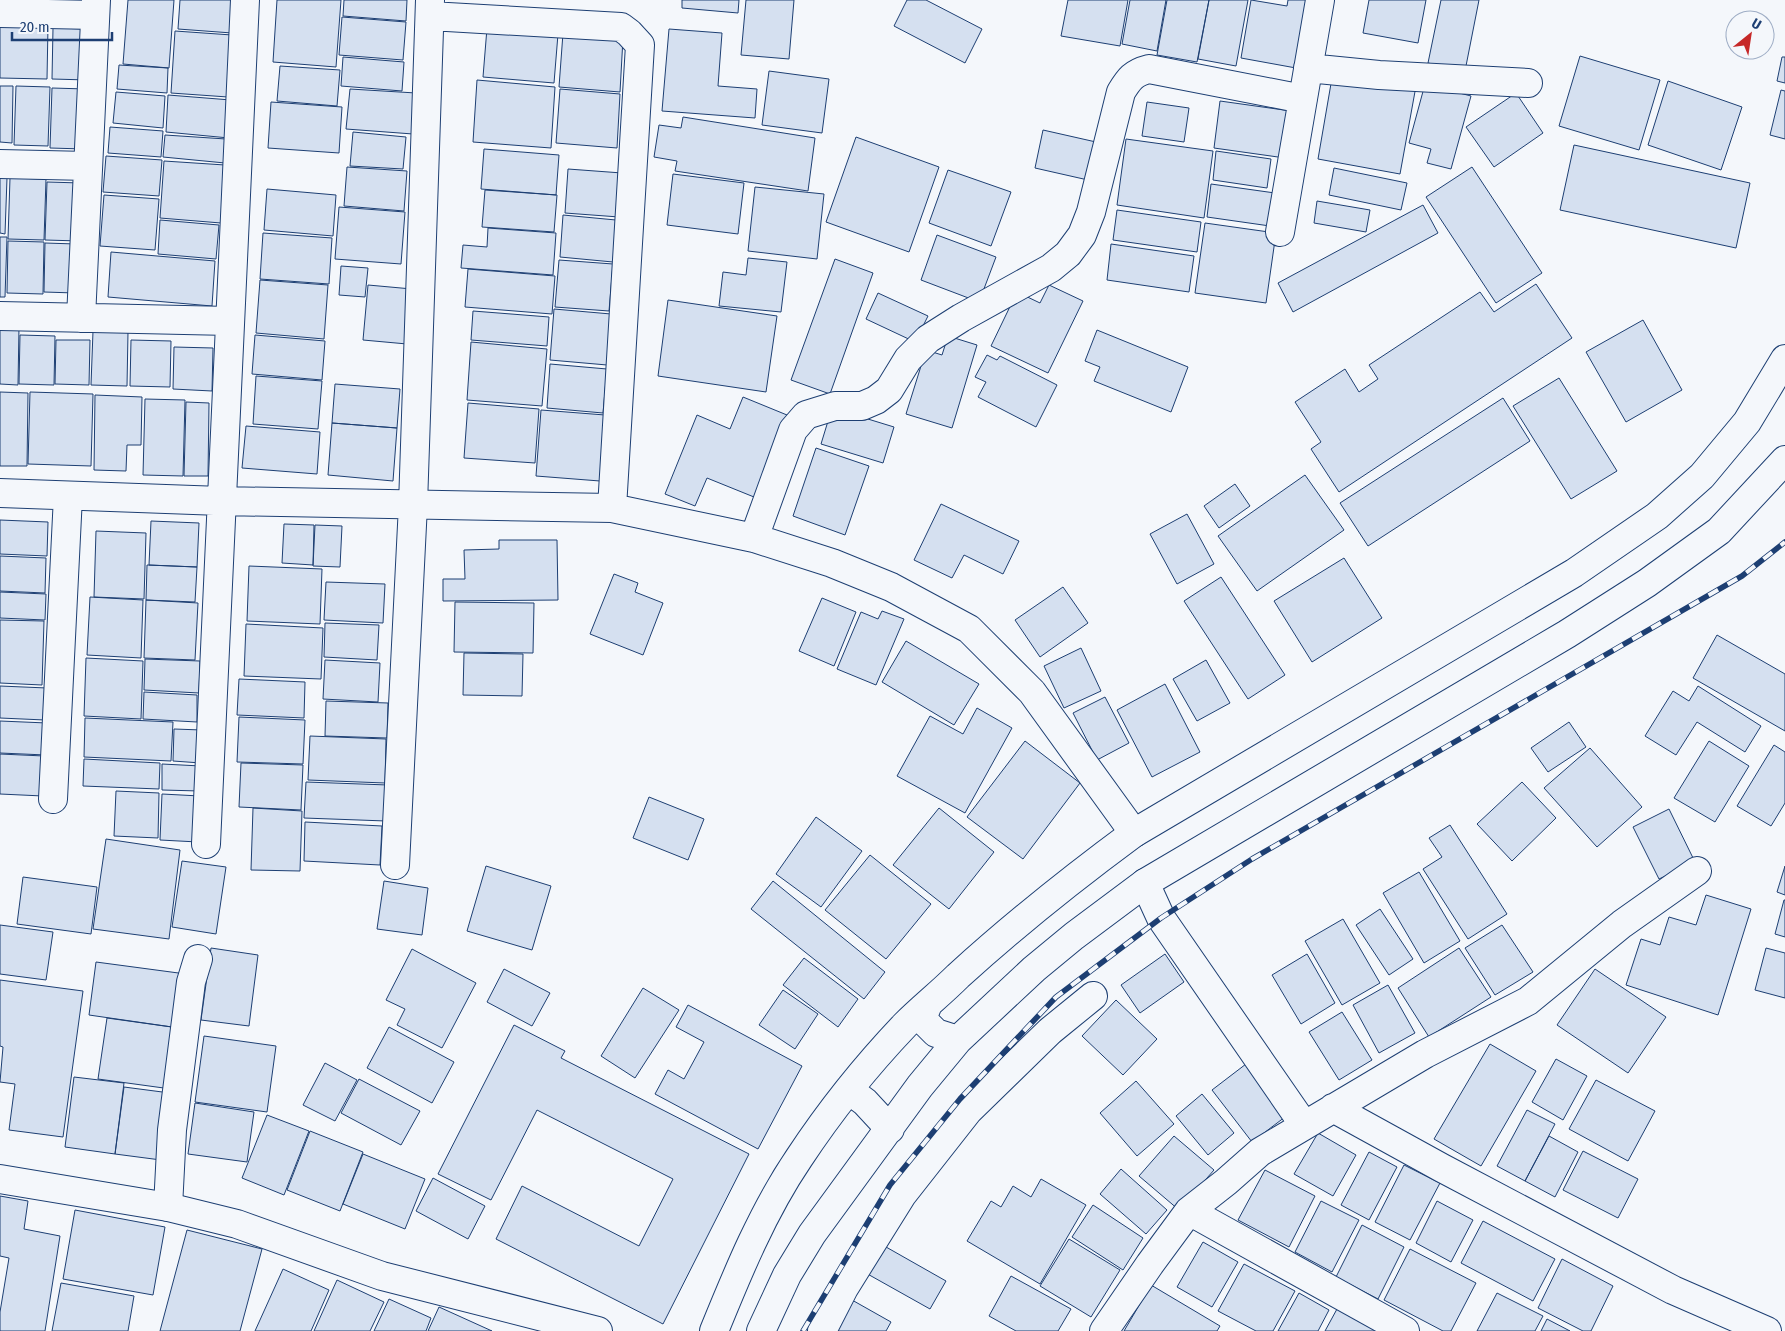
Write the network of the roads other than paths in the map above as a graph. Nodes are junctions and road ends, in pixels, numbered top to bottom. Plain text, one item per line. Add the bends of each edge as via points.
1 (245, 0) edge
2 (1320, 0) edge
3 (95, 8) edge
4 (430, 8) edge
5 (0, 13) edge
6 (1308, 68) junction
7 (1528, 83) dead end
8 (1303, 99) junction
9 (0, 164) edge
10 (88, 166) junction
11 (1280, 232) dead end
12 (0, 316) edge
13 (81, 318) junction
14 (230, 321) junction
15 (1785, 359) edge
16 (1785, 460) edge
17 (0, 493) edge
18 (68, 496) junction
19 (221, 501) junction
20 (413, 505) junction
21 (612, 508) junction
22 (754, 538) junction
23 (52, 799) dead end
24 (1134, 833) junction
25 (206, 844) dead end
26 (395, 865) dead end
27 (1697, 871) dead end
28 (1145, 883) junction
29 (198, 959) dead end
30 (1093, 996) dead end
31 (928, 1004) junction
32 (958, 1040) junction
33 (849, 1090) junction
34 (1333, 1108) junction
35 (1304, 1125) junction
36 (890, 1129) junction
37 (0, 1180) edge
38 (168, 1207) junction
39 (1189, 1211) junction
40 (598, 1331) edge
41 (714, 1331) edge
42 (761, 1331) edge
43 (822, 1331) edge
44 (1104, 1331) edge
45 (1405, 1331) edge
46 (1767, 1331) edge

1 - 14 main road
2 - 6 main road
3 - 5 main road
3 - 10 main road
4 - 20 main road
4 - 21 main road via 621,27 640,45
6 - 7 main road
6 - 8 main road
8 - 11 main road
8 - 22 main road via 1149,69 1137,72 1121,92 1091,212 1082,235 1068,254 1051,268 928,339 908,360 889,390 876,400 862,406 835,406 806,415 793,430
9 - 10 main road
10 - 13 main road
12 - 13 main road
13 - 14 main road
14 - 19 main road
15 - 24 main road via 1747,422 1702,476 1657,516 1574,573
16 - 28 main road via 1719,531 1647,583 1568,634
17 - 18 main road
18 - 19 main road
18 - 23 main road
19 - 20 main road
19 - 25 main road
20 - 21 main road
20 - 26 main road
21 - 22 main road
22 - 24 main road via 891,586 969,629 1032,692
24 - 31 main road via 1038,906
27 - 34 main road via 1622,924 1528,1001 1425,1054
28 - 32 main road via 1034,969
28 - 35 main road via 1161,918
29 - 38 main road via 191,982 172,1130
30 - 43 main road via 1050,1032 968,1112 902,1196 844,1288
31 - 32 main road via 922,1019 936,1033
31 - 33 main road via 886,1046
32 - 36 main road
33 - 36 main road
33 - 41 main road via 798,1159 774,1200 745,1255
34 - 35 main road
34 - 46 main road via 1673,1290
35 - 39 main road via 1260,1152
36 - 42 main road via 812,1234 787,1275
37 - 38 main road
38 - 40 main road via 237,1224 382,1276
39 - 44 main road
39 - 45 main road

